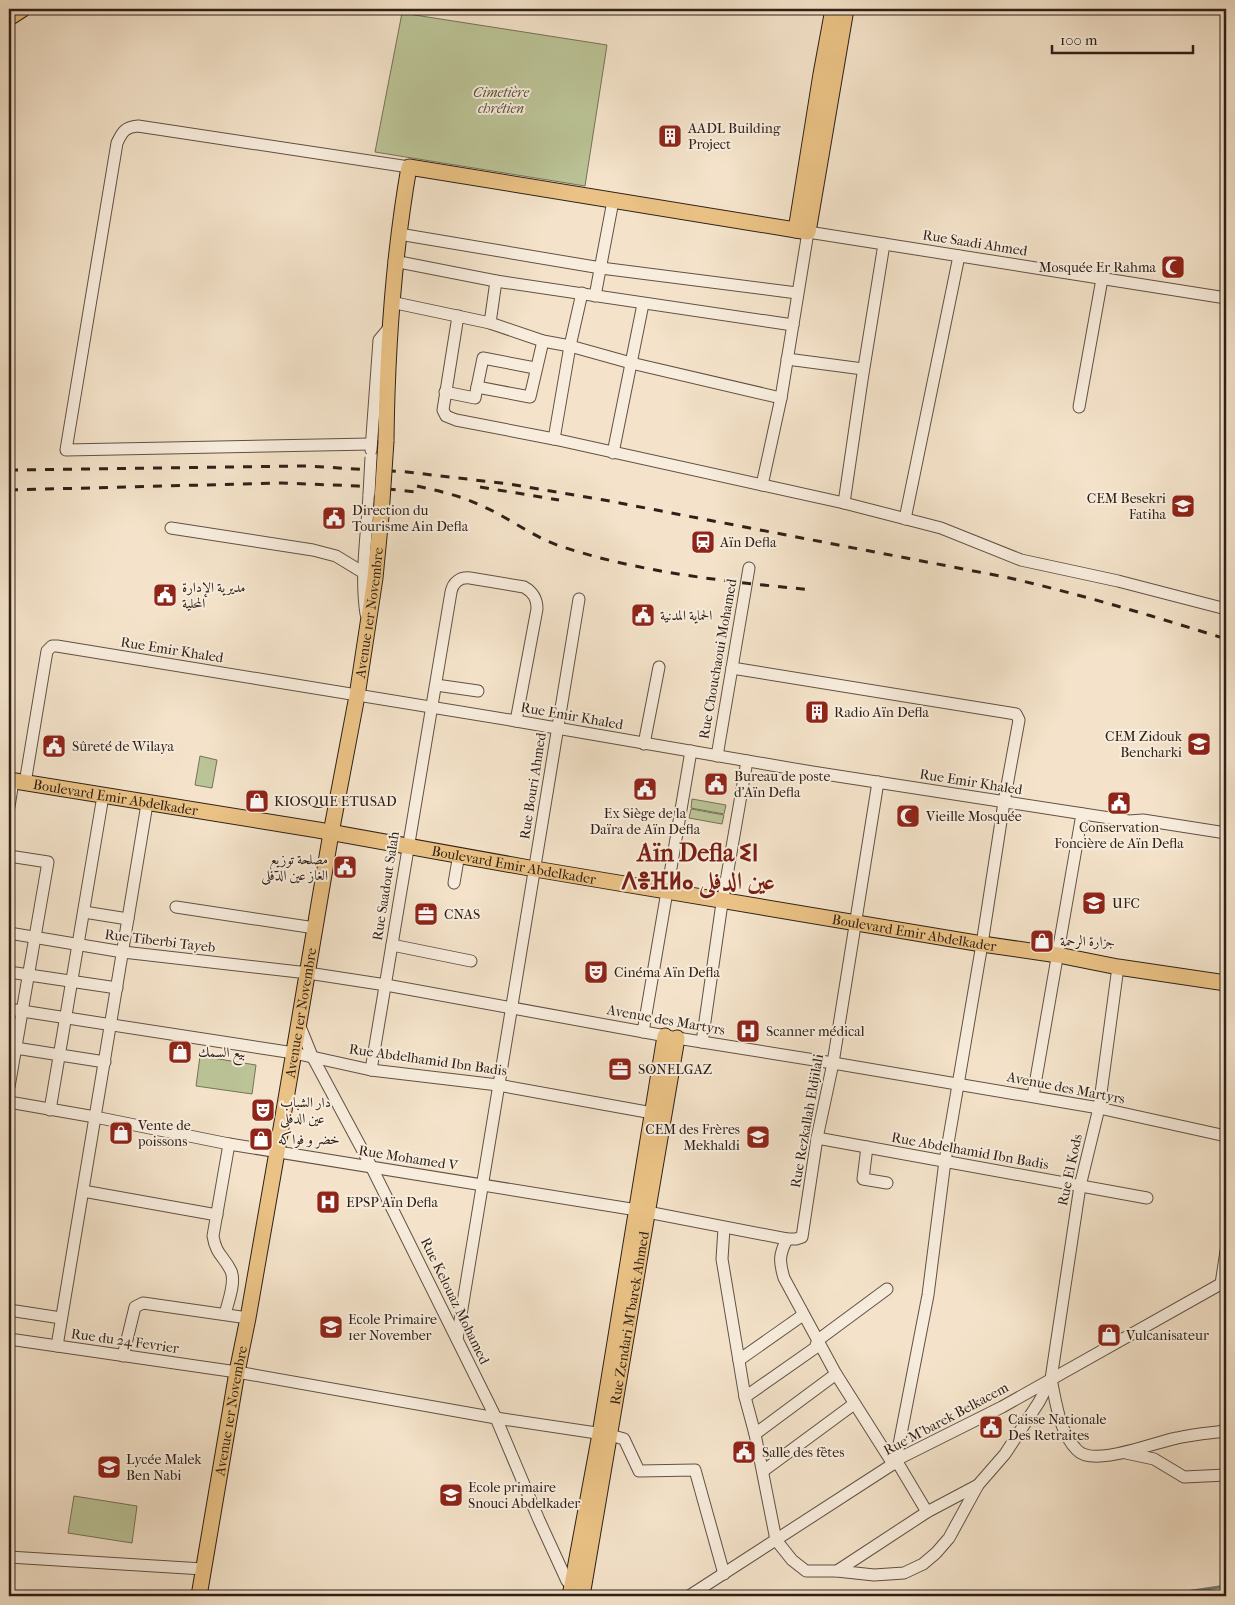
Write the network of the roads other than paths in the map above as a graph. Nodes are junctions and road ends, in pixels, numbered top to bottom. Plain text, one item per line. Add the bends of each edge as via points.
1 (23, 9) edge
2 (833, 9) edge
3 (846, 9) edge
4 (9, 18) edge
5 (409, 167) junction
6 (613, 201) junction
7 (802, 231) junction
8 (399, 234) junction
9 (884, 244) junction
10 (959, 256) junction
11 (394, 261) junction
12 (601, 268) junction
13 (1102, 279) junction
14 (496, 281) junction
15 (797, 293) junction
16 (582, 294) junction
17 (595, 296) junction
18 (1226, 298) edge
19 (391, 302) junction
20 (643, 304) junction
21 (458, 316) junction
22 (490, 323) junction
23 (793, 326) junction
24 (543, 341) junction
25 (570, 346) junction
26 (787, 359) junction
27 (631, 363) junction
28 (536, 368) junction
29 (863, 369) junction
30 (477, 387) junction
31 (445, 392) junction
32 (781, 398) junction
33 (1079, 407) dead end
34 (554, 439) junction
35 (378, 442) junction
36 (614, 453) junction
37 (762, 485) junction
38 (844, 504) junction
39 (905, 519) junction
40 (171, 528) dead end
41 (749, 568) dead end
42 (364, 573) junction
43 (579, 599) dead end
44 (1226, 609) edge
45 (368, 628) junction
46 (659, 667) dead end
47 (732, 668) junction
48 (436, 685) junction
49 (478, 691) dead end
50 (358, 696) junction
51 (431, 708) junction
52 (516, 721) junction
53 (557, 728) junction
54 (644, 744) junction
55 (690, 751) junction
56 (717, 756) junction
57 (747, 760) junction
58 (15, 781) edge
59 (878, 782) junction
60 (103, 796) junction
61 (1004, 802) junction
62 (148, 804) junction
63 (9, 807) edge
64 (1082, 814) junction
65 (331, 833) junction
66 (1226, 833) edge
67 (408, 846) junction
68 (459, 854) junction
69 (9, 856) edge
70 (535, 869) junction
71 (454, 883) dead end
72 (667, 890) junction
73 (723, 900) junction
74 (176, 907) dead end
75 (84, 912) junction
76 (128, 919) junction
77 (855, 922) junction
78 (315, 928) junction
79 (9, 933) edge
80 (36, 938) junction
81 (982, 944) junction
82 (78, 945) junction
83 (392, 945) junction
84 (123, 952) junction
85 (1058, 955) junction
86 (472, 960) dead end
87 (1118, 967) junction
88 (9, 972) edge
89 (308, 973) junction
90 (28, 975) junction
91 (71, 981) junction
92 (1226, 983) edge
93 (386, 985) junction
94 (118, 988) junction
95 (511, 1008) junction
96 (9, 1009) edge
97 (22, 1011) junction
98 (66, 1017) junction
99 (112, 1024) junction
100 (299, 1024) junction
101 (642, 1032) junction
102 (671, 1037) junction
103 (702, 1042) junction
104 (12, 1047) edge
105 (294, 1053) junction
106 (58, 1055) junction
107 (312, 1056) junction
108 (105, 1062) junction
109 (833, 1063) junction
110 (371, 1070) junction
111 (498, 1084) junction
112 (958, 1084) junction
113 (9, 1087) edge
114 (1033, 1096) junction
115 (9, 1102) edge
116 (1099, 1108) junction
117 (50, 1110) junction
118 (658, 1114) junction
119 (95, 1117) junction
120 (1226, 1136) edge
121 (818, 1138) junction
122 (229, 1144) junction
123 (867, 1147) junction
124 (277, 1152) junction
125 (945, 1161) junction
126 (371, 1166) junction
127 (887, 1183) dead end
128 (482, 1185) junction
129 (1080, 1186) junction
130 (83, 1191) junction
131 (1147, 1198) dead end
132 (642, 1211) junction
133 (217, 1215) junction
134 (724, 1228) junction
135 (802, 1237) joint
136 (787, 1239) junction
137 (1226, 1251) edge
138 (1224, 1282) edge
139 (887, 1289) dead end
140 (9, 1310) edge
141 (225, 1314) junction
142 (803, 1315) junction
143 (61, 1318) junction
144 (248, 1318) junction
145 (9, 1338) edge
146 (458, 1339) junction
147 (818, 1340) junction
148 (57, 1346) junction
149 (123, 1356) junction
150 (739, 1360) junction
151 (236, 1372) junction
152 (836, 1374) junction
153 (1051, 1378) junction
154 (745, 1397) junction
155 (854, 1404) junction
156 (496, 1418) junction
157 (1226, 1432) edge
158 (605, 1434) junction
159 (755, 1434) junction
160 (1124, 1453) junction
161 (895, 1462) junction
162 (763, 1471) junction
163 (1226, 1474) edge
164 (978, 1485) junction
165 (927, 1512) junction
166 (776, 1540) junction
167 (9, 1557) edge
168 (203, 1569) junction
169 (837, 1571) junction
170 (724, 1574) junction
171 (577, 1589) edge
172 (199, 1596) edge
173 (689, 1596) edge

1 - 4 main road
2 - 7 main road via 821,74
3 - 7 main road
5 - 6 main road
5 - 8 main road, Avenue 1er Novembre
5 - 35 street via 129,127 117,143 66,450
6 - 7 main road
6 - 12 street
7 - 9 street, Rue Saadi Ahmed
7 - 15 street
8 - 11 main road, Avenue 1er Novembre
8 - 12 street
9 - 10 street, Rue Saadi Ahmed
9 - 29 street
10 - 13 street, Rue Saadi Ahmed
10 - 39 street
11 - 14 street
11 - 19 main road, Avenue 1er Novembre
12 - 15 street
12 - 17 street
13 - 18 street, Rue Saadi Ahmed
13 - 33 street
14 - 16 street
14 - 22 street
15 - 23 street
16 - 17 street
16 - 25 street
17 - 20 street
19 - 21 street
19 - 35 main road, Avenue 1er Novembre
20 - 23 street
20 - 27 street
21 - 22 street
21 - 31 street
22 - 24 street
23 - 26 street
24 - 25 street
24 - 28 street
25 - 27 street
25 - 34 street
26 - 29 street
26 - 32 street
27 - 32 street
27 - 36 street
28 - 30 street via 483,358
28 - 30 street via 530,397
29 - 38 street
30 - 31 street via 475,398
31 - 34 street via 443,410 446,416
32 - 37 street
34 - 36 street
35 - 42 street, bridge via 371,457
35 - 45 main road, Avenue 1er Novembre, bridge via 381,516
36 - 37 street
37 - 38 street
38 - 39 street
39 - 44 street via 960,535 1021,560
40 - 42 street via 313,550 336,556
41 - 47 street, Rue Chouchaoui Mohamed
42 - 45 street
43 - 53 street, Rue Bouri Ahmed
45 - 50 main road, Avenue 1er Novembre
46 - 54 street
47 - 56 street, Rue Chouchaoui Mohamed
47 - 61 street via 1016,714 1019,720
48 - 49 street
48 - 51 street, Rue Saadout Salah
48 - 52 street, Rue Saadout Salah via 452,588 456,582 466,577 524,587 536,598 537,609
50 - 51 street, Rue Emir Khaled
50 - 58 street, Rue Emir Khaled via 52,646 47,652
50 - 65 main road, Avenue 1er Novembre
51 - 52 street, Rue Emir Khaled
51 - 67 street, Rue Saadout Salah
52 - 53 street, Rue Emir Khaled
53 - 54 street, Rue Emir Khaled
53 - 70 street, Rue Bouri Ahmed
54 - 55 street, Rue Emir Khaled
55 - 56 street, Rue Emir Khaled
55 - 72 street
56 - 57 street, Rue Emir Khaled
57 - 59 street, Rue Emir Khaled
57 - 73 street
58 - 60 main road, Boulevard Emir Abdelkader
58 - 63 street
59 - 61 street, Rue Emir Khaled
59 - 77 street, Rue Rezkallah Eldjilali
60 - 62 main road, Boulevard Emir Abdelkader
60 - 75 street
61 - 64 street, Rue Emir Khaled
61 - 81 street
62 - 65 main road, Boulevard Emir Abdelkader
62 - 76 street
64 - 66 street, Rue Emir Khaled
64 - 85 street
65 - 67 main road, Boulevard Emir Abdelkader
65 - 78 main road, Avenue 1er Novembre
67 - 68 main road, Boulevard Emir Abdelkader
67 - 83 street, Rue Saadout Salah
68 - 70 main road, Boulevard Emir Abdelkader
68 - 71 street
69 - 80 street via 48,862
70 - 72 main road, Boulevard Emir Abdelkader
70 - 95 street, Rue Bouri Ahmed
72 - 73 main road, Boulevard Emir Abdelkader
72 - 101 street
73 - 77 main road, Boulevard Emir Abdelkader
73 - 103 street
74 - 78 street
75 - 76 street
75 - 82 street
76 - 84 street
77 - 81 main road, Boulevard Emir Abdelkader
77 - 109 street, Rue Rezkallah Eldjilali
78 - 89 main road, Avenue 1er Novembre
79 - 80 street, Rue Tiberbi Tayeb
80 - 82 street, Rue Tiberbi Tayeb
80 - 90 street
81 - 85 main road, Boulevard Emir Abdelkader
81 - 112 street
82 - 84 street, Rue Tiberbi Tayeb
82 - 91 street
83 - 86 street
83 - 93 street, Rue Saadout Salah
84 - 89 street, Rue Tiberbi Tayeb
84 - 94 street
85 - 87 main road, Boulevard Emir Abdelkader
85 - 114 street
87 - 92 main road, Boulevard Emir Abdelkader
87 - 116 street, Rue El Kods
88 - 90 street
89 - 93 street, Avenue des Martyrs
89 - 100 main road, Avenue 1er Novembre
90 - 91 street
90 - 97 street
91 - 94 street
91 - 98 street
93 - 95 street, Avenue des Martyrs
93 - 110 street, Rue Saadout Salah
94 - 99 street
95 - 101 street, Avenue des Martyrs
95 - 111 street, Rue Bouri Ahmed
96 - 97 street, Rue Abdelhamid Ibn Badis
97 - 98 street, Rue Abdelhamid Ibn Badis
97 - 104 street
98 - 99 street, Rue Abdelhamid Ibn Badis
98 - 106 street
99 - 105 street, Rue Abdelhamid Ibn Badis
99 - 108 street
100 - 105 main road, Avenue 1er Novembre
100 - 107 street, Rue Kelouaz Mohamed
101 - 102 street, Avenue des Martyrs
102 - 103 street, Avenue des Martyrs
102 - 118 main road
103 - 109 street, Avenue des Martyrs
104 - 106 street
104 - 113 street
105 - 107 street, Rue Abdelhamid Ibn Badis
105 - 124 main road, Avenue 1er Novembre
106 - 108 street
106 - 117 street
107 - 110 street, Rue Abdelhamid Ibn Badis
107 - 126 street, Rue Kelouaz Mohamed
108 - 119 street
109 - 112 street, Avenue des Martyrs
109 - 121 street, Rue Rezkallah Eldjilali
110 - 111 street, Rue Abdelhamid Ibn Badis
111 - 118 street, Rue Abdelhamid Ibn Badis
111 - 128 street, Rue Bouri Ahmed
112 - 114 street, Avenue des Martyrs
112 - 125 street
114 - 116 street, Avenue des Martyrs
115 - 117 street, Rue Mohamed V
116 - 120 street, Avenue des Martyrs
116 - 129 street, Rue El Kods
117 - 119 street, Rue Mohamed V
118 - 132 main road
119 - 122 street, Rue Mohamed V
119 - 130 street
121 - 123 street, Rue Abdelhamid Ibn Badis
121 - 135 street, Rue Rezkallah Eldjilali
122 - 124 street, Rue Mohamed V
122 - 133 street
123 - 125 street, Rue Abdelhamid Ibn Badis
123 - 127 street via 863,1179
124 - 126 street, Rue Mohamed V
124 - 144 main road, Avenue 1er Novembre
125 - 129 street, Rue Abdelhamid Ibn Badis
125 - 161 street via 928,1295
126 - 128 street, Rue Mohamed V
126 - 146 street, Rue Kelouaz Mohamed
128 - 132 street, Rue Mohamed V
128 - 146 street, Rue Bouri Ahmed
129 - 131 street, Rue Abdelhamid Ibn Badis
129 - 153 street, Rue El Kods
130 - 133 street
130 - 143 street
132 - 134 street, Rue Mohamed V
132 - 158 main road
133 - 141 street via 214,1247 232,1272
134 - 136 street, Rue Mohamed V
134 - 150 street via 722,1259
135 - 136 street, Rue Mohamed V
136 - 142 street via 780,1262 784,1278
137 - 138 street
138 - 153 street, Rue M'barek Belkacem
139 - 147 street
140 - 143 street
141 - 144 street
141 - 149 street via 143,1303 135,1307
142 - 147 street
142 - 150 street
143 - 148 street
144 - 151 main road, Avenue 1er Novembre
145 - 148 street, Rue du 24 Fevrier
146 - 156 street, Rue Kelouaz Mohamed
147 - 152 street
147 - 154 street via 815,1348
148 - 149 street, Rue du 24 Fevrier
149 - 151 street, Rue du 24 Fevrier
150 - 154 street
151 - 156 street, Rue du 24 Fevrier
151 - 168 main road, Avenue 1er Novembre
152 - 155 street
152 - 159 street
153 - 160 street via 1060,1419 1078,1452 1093,1457
153 - 161 street, Rue M'barek Belkacem
153 - 164 street via 1005,1454
154 - 159 street
155 - 161 street
155 - 162 street
156 - 158 street, Rue du 24 Fevrier
156 - 171 street, Rue Kelouaz Mohamed via 566,1580
157 - 160 street via 1177,1438
158 - 170 street via 624,1439 639,1471 694,1470
158 - 171 main road
159 - 162 street
160 - 163 street via 1154,1460 1184,1478
161 - 165 street
161 - 166 street, Rue M'barek Belkacem
162 - 166 street
164 - 165 street
164 - 169 street via 949,1538 923,1564 904,1573 874,1576
165 - 169 street
166 - 169 street via 806,1571
166 - 170 street, Rue M'barek Belkacem
167 - 168 street
168 - 172 main road, Avenue 1er Novembre
170 - 173 street, Rue M'barek Belkacem

